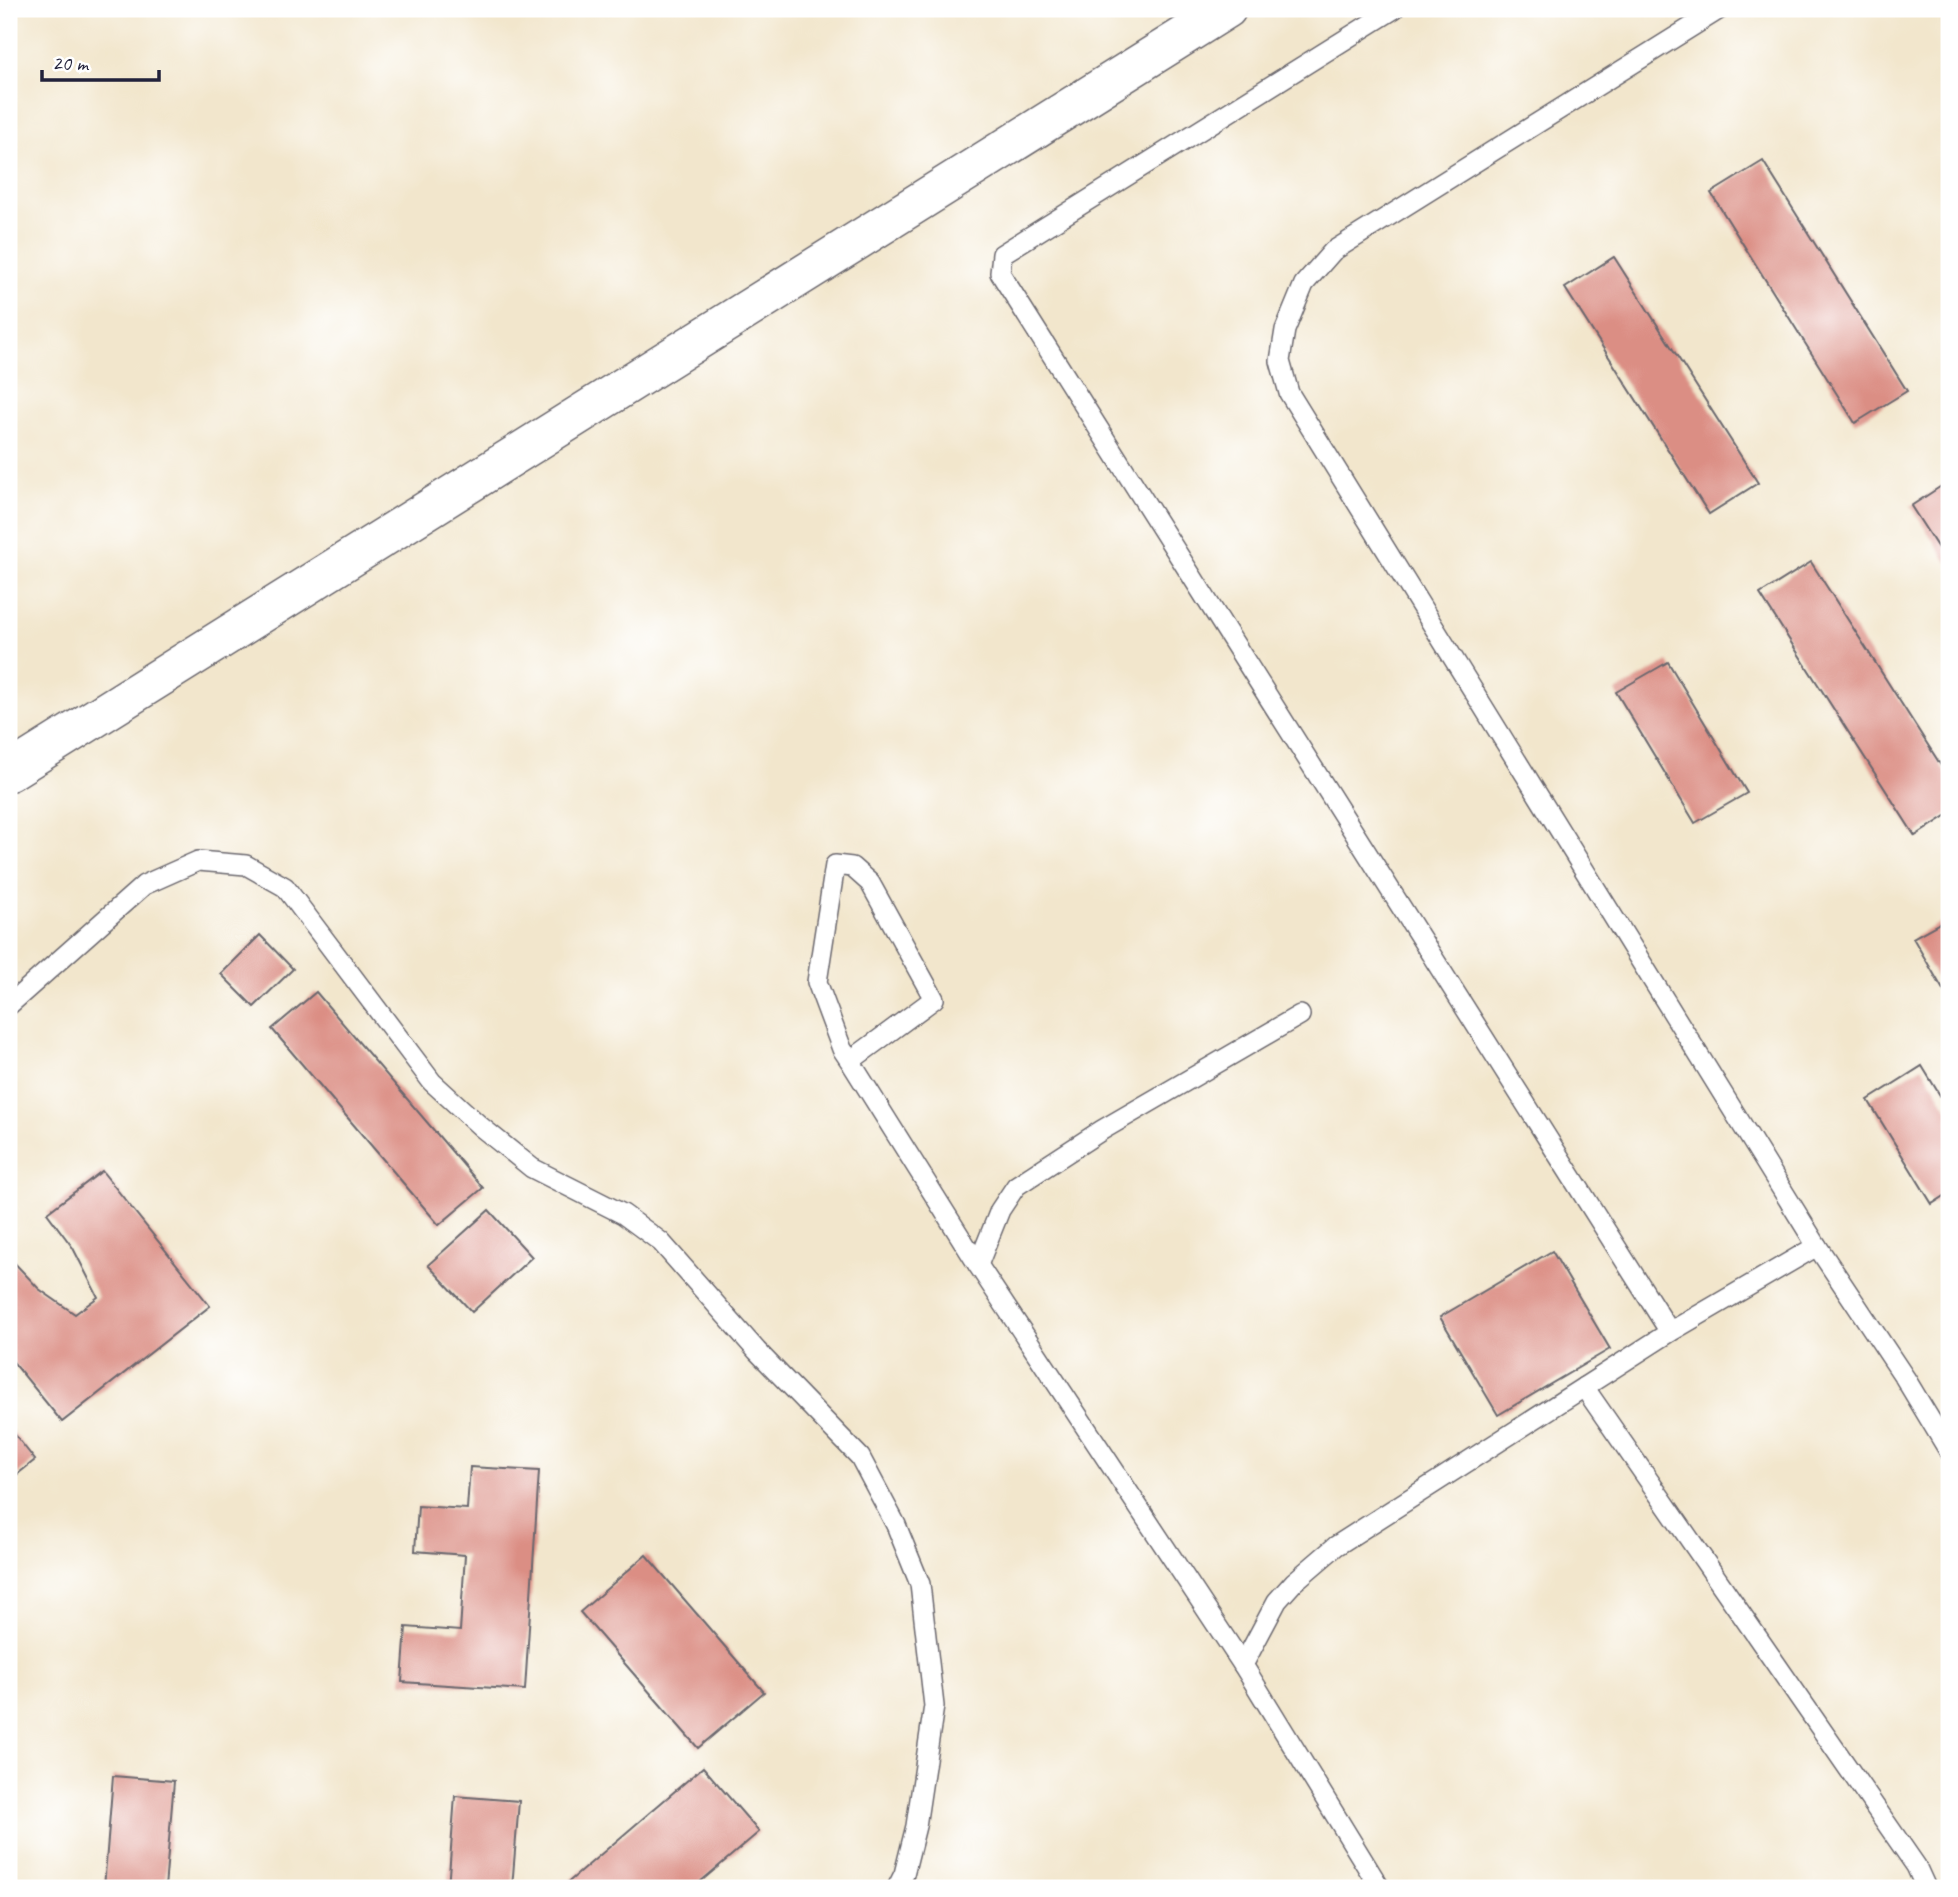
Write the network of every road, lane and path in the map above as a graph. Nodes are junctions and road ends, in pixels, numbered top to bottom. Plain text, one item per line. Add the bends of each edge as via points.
1 (1227, 9) edge
2 (1394, 9) edge
3 (1720, 9) edge
4 (9, 772) edge
5 (9, 1005) edge
6 (1300, 1015) dead end
7 (850, 1061) junction
8 (1816, 1246) junction
9 (978, 1265) junction
10 (1670, 1332) junction
11 (1584, 1387) junction
12 (1949, 1451) edge
13 (1243, 1665) junction
14 (897, 1888) edge
15 (1380, 1888) edge
16 (1926, 1888) edge

1 - 4 street
2 - 10 lane via 1002,254 1000,273
3 - 8 lane via 1333,251 1304,284 1285,330 1280,361 1289,393
5 - 14 lane via 145,885 198,861 246,866 285,887 432,1082 480,1126 532,1168 623,1214 661,1242 757,1351 860,1457 896,1525 920,1584 934,1706 916,1826
6 - 9 lane via 1102,1130 1016,1186 1000,1210
7 - 7 lane via 934,999 870,883 852,867 835,864 817,982
7 - 9 lane
8 - 10 lane
8 - 12 lane
9 - 13 lane
10 - 11 lane
11 - 13 lane via 1336,1546 1277,1601
11 - 16 lane via 1908,1855
13 - 15 lane

